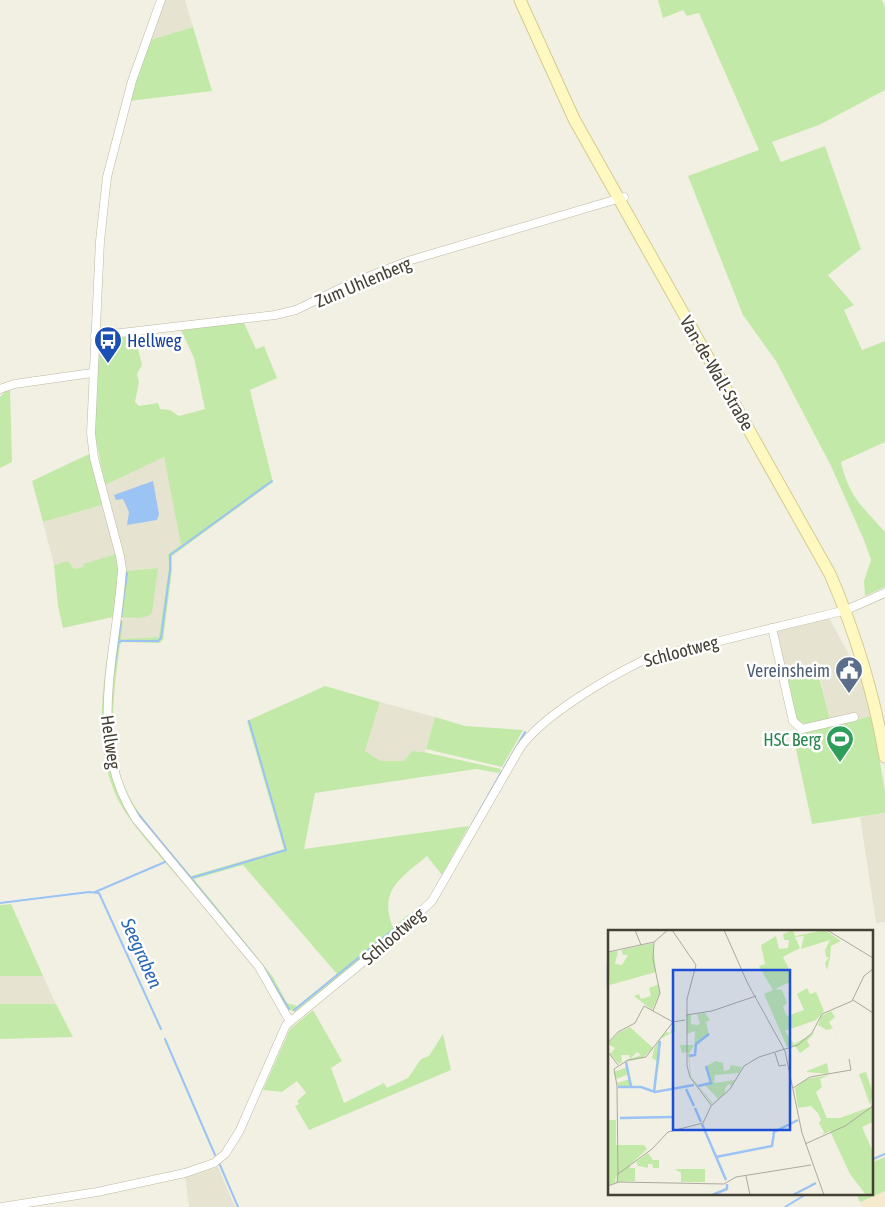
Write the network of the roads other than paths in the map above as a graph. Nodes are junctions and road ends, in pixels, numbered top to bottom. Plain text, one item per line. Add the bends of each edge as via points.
1 (161, 0) edge
2 (520, 0) edge
3 (621, 198) junction
4 (95, 336) junction
5 (92, 372) junction
6 (0, 389) edge
7 (885, 593) edge
8 (846, 610) junction
9 (772, 628) junction
10 (854, 717) dead end
11 (885, 757) edge
12 (289, 1020) junction
13 (2, 1207) edge

1 - 4 street, Hellweg via 132,81 107,177
2 - 3 main road, Van-de-Wall-Straße via 563,100
3 - 4 street, Zum Uhlenberg via 408,261 344,286 296,310
3 - 8 main road, Van-de-Wall-Straße via 813,542
4 - 5 street, Hellweg
5 - 6 street
5 - 12 street, Hellweg via 94,458 122,569 106,704 110,752 117,780 136,819 259,967
7 - 8 street, Schlootweg
8 - 9 street, Schlootweg
8 - 11 main road, Van-de-Wall-Straße via 868,677
9 - 10 street via 796,726 802,728
9 - 12 street, Schlootweg via 646,659 619,672 537,727 520,748 432,901 386,944
12 - 13 street, Schlootweg via 239,1132 225,1154 214,1163 185,1173 106,1190

